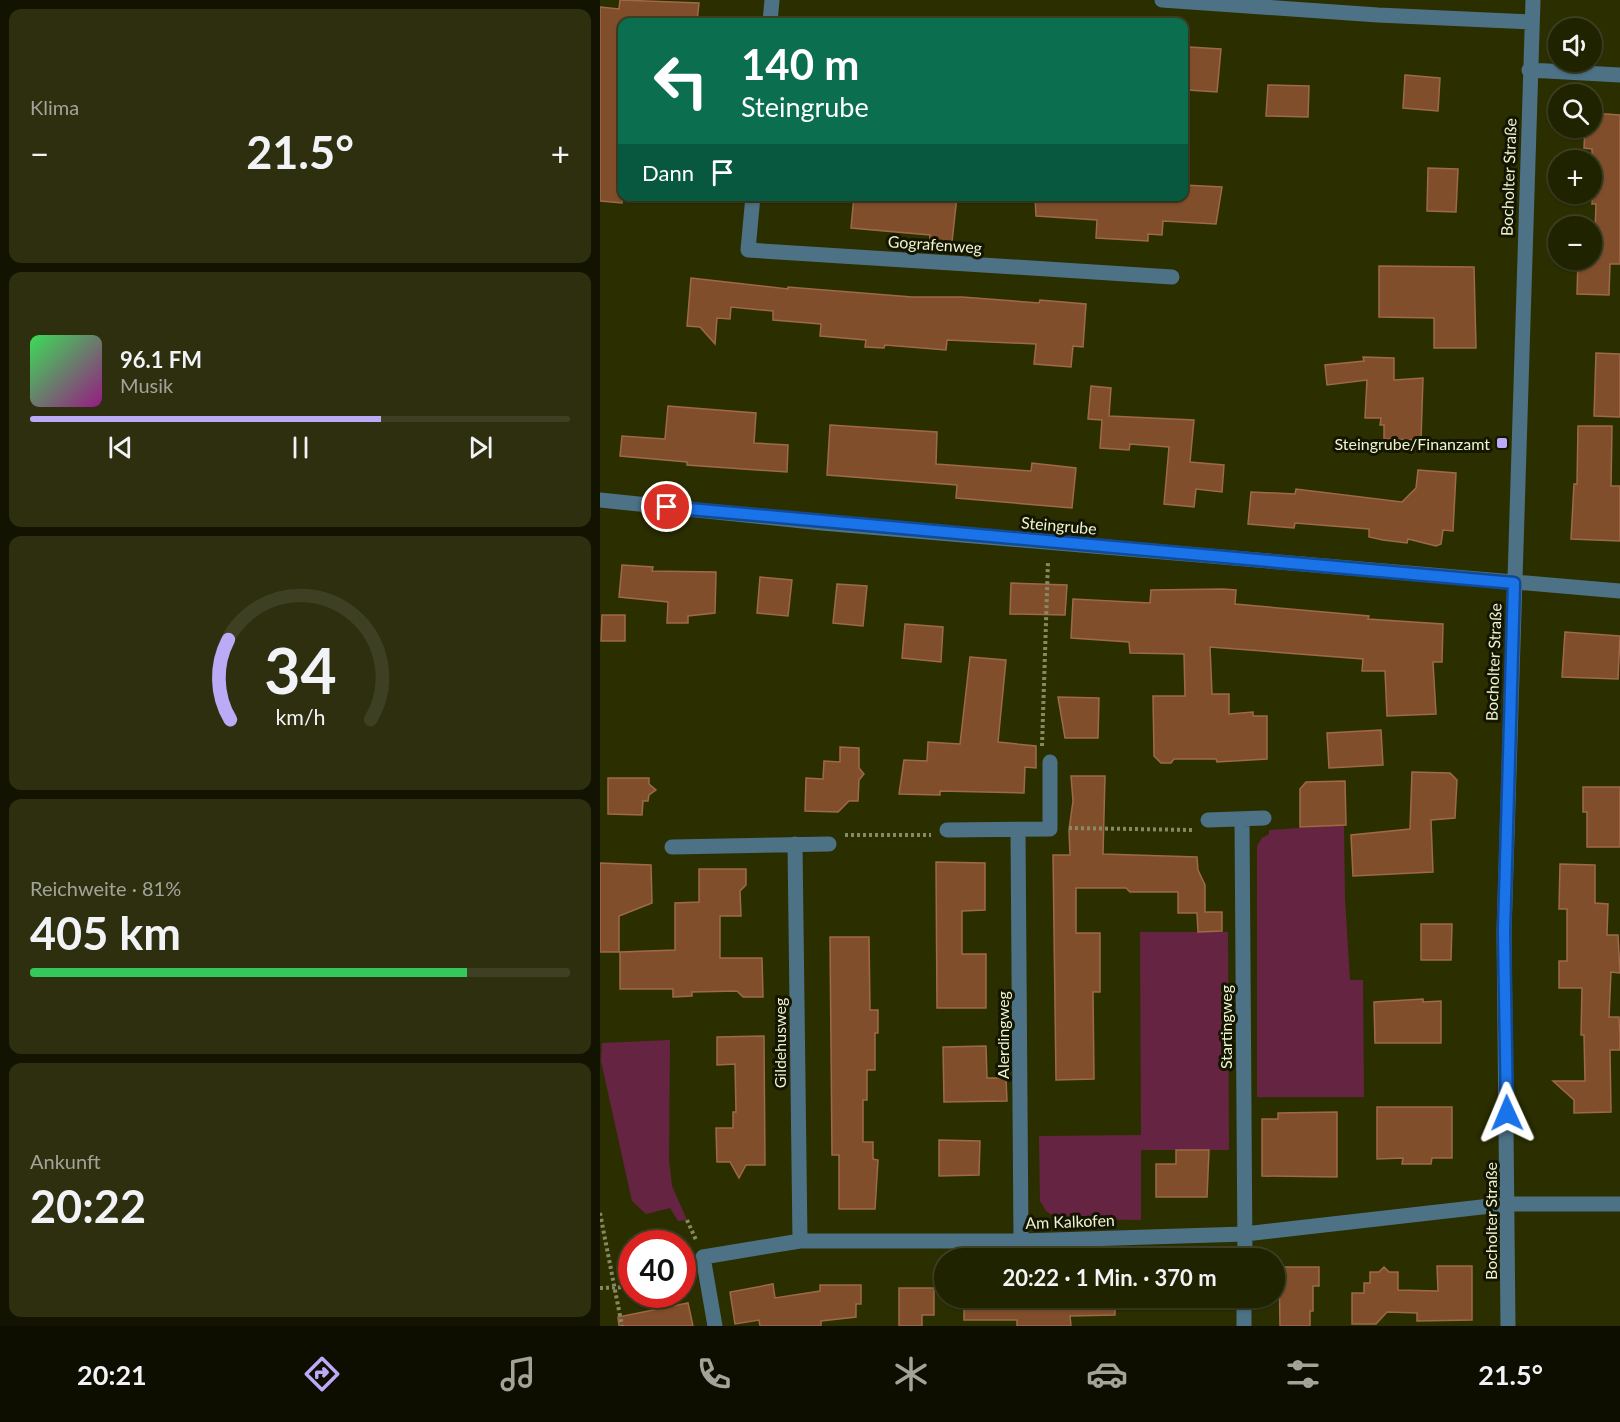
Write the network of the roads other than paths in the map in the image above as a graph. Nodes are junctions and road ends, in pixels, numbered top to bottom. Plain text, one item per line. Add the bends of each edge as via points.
1 (772, 0) edge
2 (1162, 0) edge
3 (1533, 0) edge
4 (770, 18) edge
5 (1531, 22) junction
6 (1529, 70) junction
7 (1620, 75) edge
8 (753, 201) edge
9 (1172, 277) dead end
10 (600, 500) edge
11 (1514, 583) junction
12 (1620, 591) edge
13 (1050, 762) road end
14 (1264, 818) dead end
15 (1242, 819) junction
16 (1208, 820) road end
17 (947, 830) road end
18 (1018, 830) junction
19 (795, 844) junction
20 (829, 844) road end
21 (672, 847) dead end
22 (1508, 1204) junction
23 (1620, 1204) edge
24 (1245, 1234) junction
25 (800, 1241) junction
26 (1021, 1241) junction
27 (1245, 1248) edge
28 (1244, 1308) edge
29 (715, 1326) edge
30 (1244, 1326) edge
31 (1508, 1326) edge

1 - 4 street
2 - 5 street
3 - 5 street, Bocholter Straße
5 - 6 street, Bocholter Straße
6 - 7 street
6 - 11 street, Bocholter Straße
8 - 9 street, Gografenweg via 748,250
10 - 11 street, Steingrube
11 - 12 street, Steingrube
11 - 22 street, Bocholter Straße via 1504,932
13 - 18 street via 1050,829
14 - 15 street
15 - 16 street
15 - 24 street, Startingweg
17 - 18 street
18 - 26 street, Alerdingweg
19 - 20 street
19 - 21 street
19 - 25 street, Gildehusweg
22 - 23 street, Am Kalkofen
22 - 24 street, Am Kalkofen
22 - 31 street, Bocholter Straße
24 - 26 street, Am Kalkofen
24 - 27 street, Startingweg
25 - 26 street, Am Kalkofen
25 - 29 street, Am Kalkofen via 703,1257
28 - 30 street

